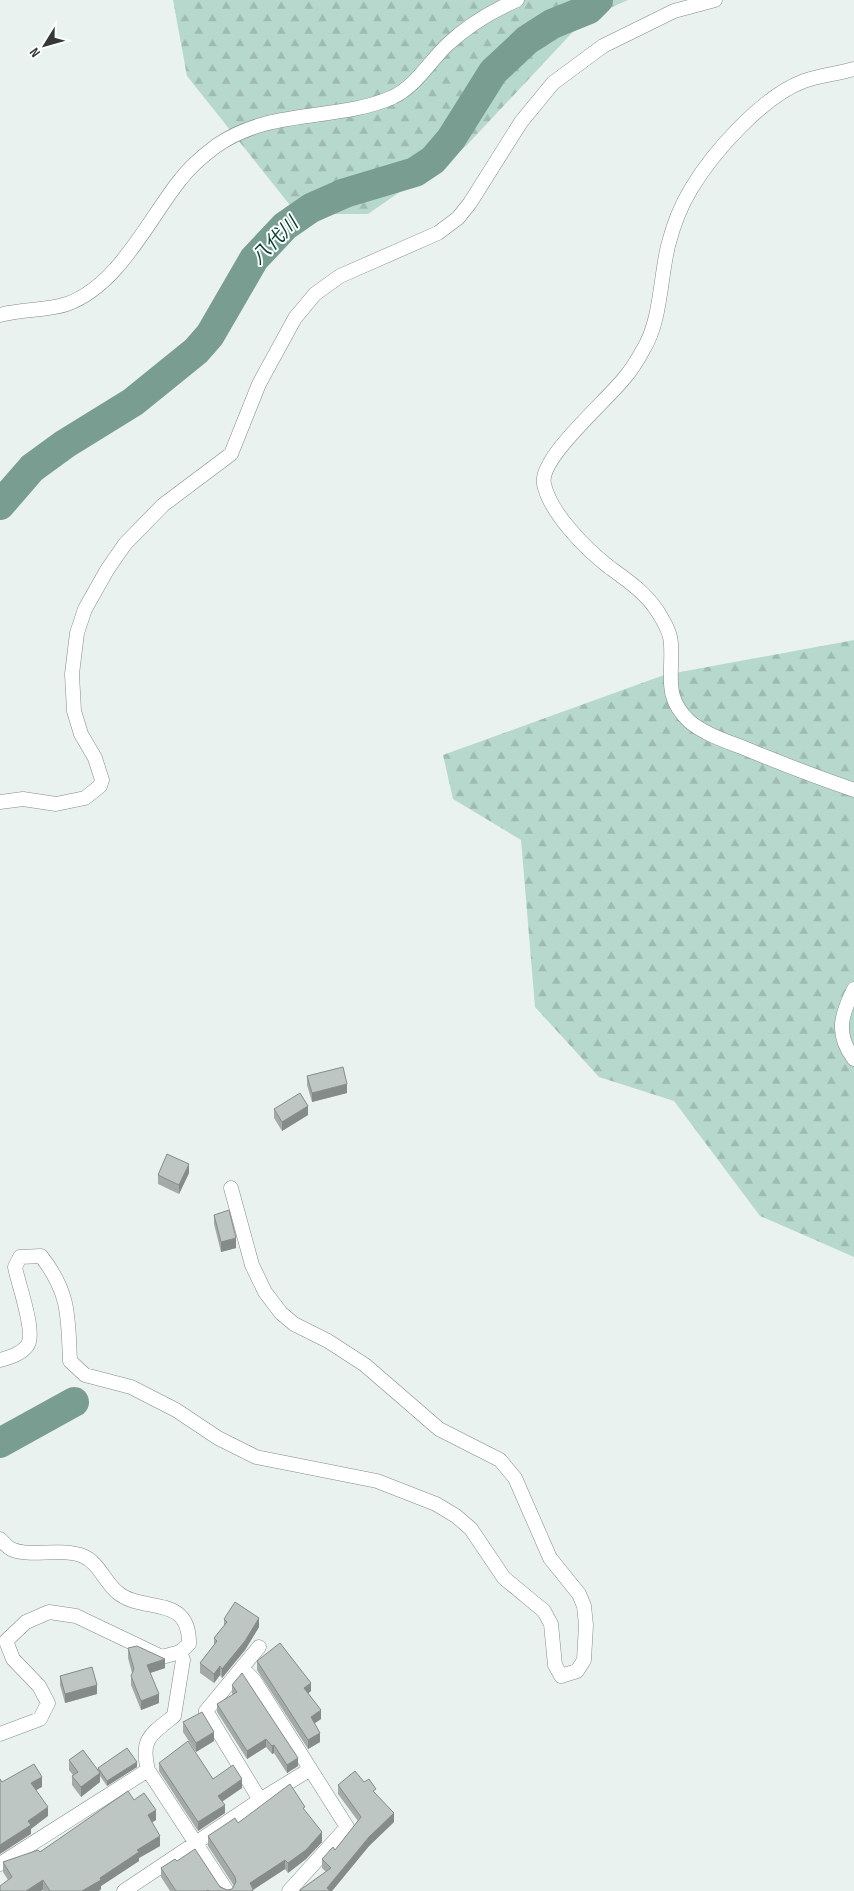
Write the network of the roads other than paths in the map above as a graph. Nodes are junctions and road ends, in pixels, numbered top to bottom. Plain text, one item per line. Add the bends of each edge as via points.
1 (517, 0) edge
2 (715, 0) edge
3 (854, 69) edge
4 (0, 315) edge
5 (854, 790) edge
6 (0, 802) edge
7 (854, 989) edge
8 (854, 1059) edge
9 (231, 1188) dead end
10 (0, 1360) edge
11 (0, 1539) edge
12 (260, 1647) dead end
13 (180, 1652) junction
14 (242, 1668) junction
15 (0, 1734) edge
16 (148, 1770) junction
17 (309, 1770) junction
18 (260, 1800) junction
19 (195, 1844) junction
20 (0, 1864) edge
21 (124, 1891) edge
22 (226, 1891) edge
23 (288, 1891) edge

1 - 4 street via 490,12 448,44 423,73 395,96 370,105 286,118 252,128 216,146 181,178 122,260 95,287 68,303
2 - 6 street via 674,11 604,46 553,83 521,122 458,218 438,233 340,276 315,294 295,318 258,384 231,454 163,505 125,544 85,609 72,674 74,712 81,734 95,758 102,780 100,786 85,798 56,804 23,799
3 - 5 street via 804,81 783,92 740,128 707,166 676,218 646,347 626,377 557,451 543,481 550,502 569,527 606,565 635,586 667,627 671,643 669,677 673,701 690,722 720,738
7 - 8 street via 843,1012 842,1032 845,1048
9 - 10 street via 252,1265 265,1292 281,1313 294,1324 365,1365 439,1429 500,1460 515,1478 550,1558 579,1594 584,1606 584,1660 577,1672 561,1676 555,1665 551,1624 544,1611 504,1578 471,1530 456,1516 436,1504 377,1481 256,1457 131,1387 85,1375 75,1368 70,1361 68,1306 53,1272 41,1256 20,1258 15,1267 32,1332 29,1344 21,1352
11 - 13 street via 12,1550 64,1551 85,1556 118,1594 170,1608 189,1629 189,1644
12 - 14 street
13 - 15 street via 162,1656 76,1616 50,1612 26,1622 6,1641 13,1659 39,1686 48,1703 40,1719
13 - 16 street via 183,1660 174,1716 146,1742 144,1754
14 - 17 street via 254,1680
14 - 18 street via 206,1711
16 - 19 street
16 - 20 street
17 - 18 street
17 - 23 street via 347,1828
18 - 19 street
19 - 21 street
19 - 22 street

